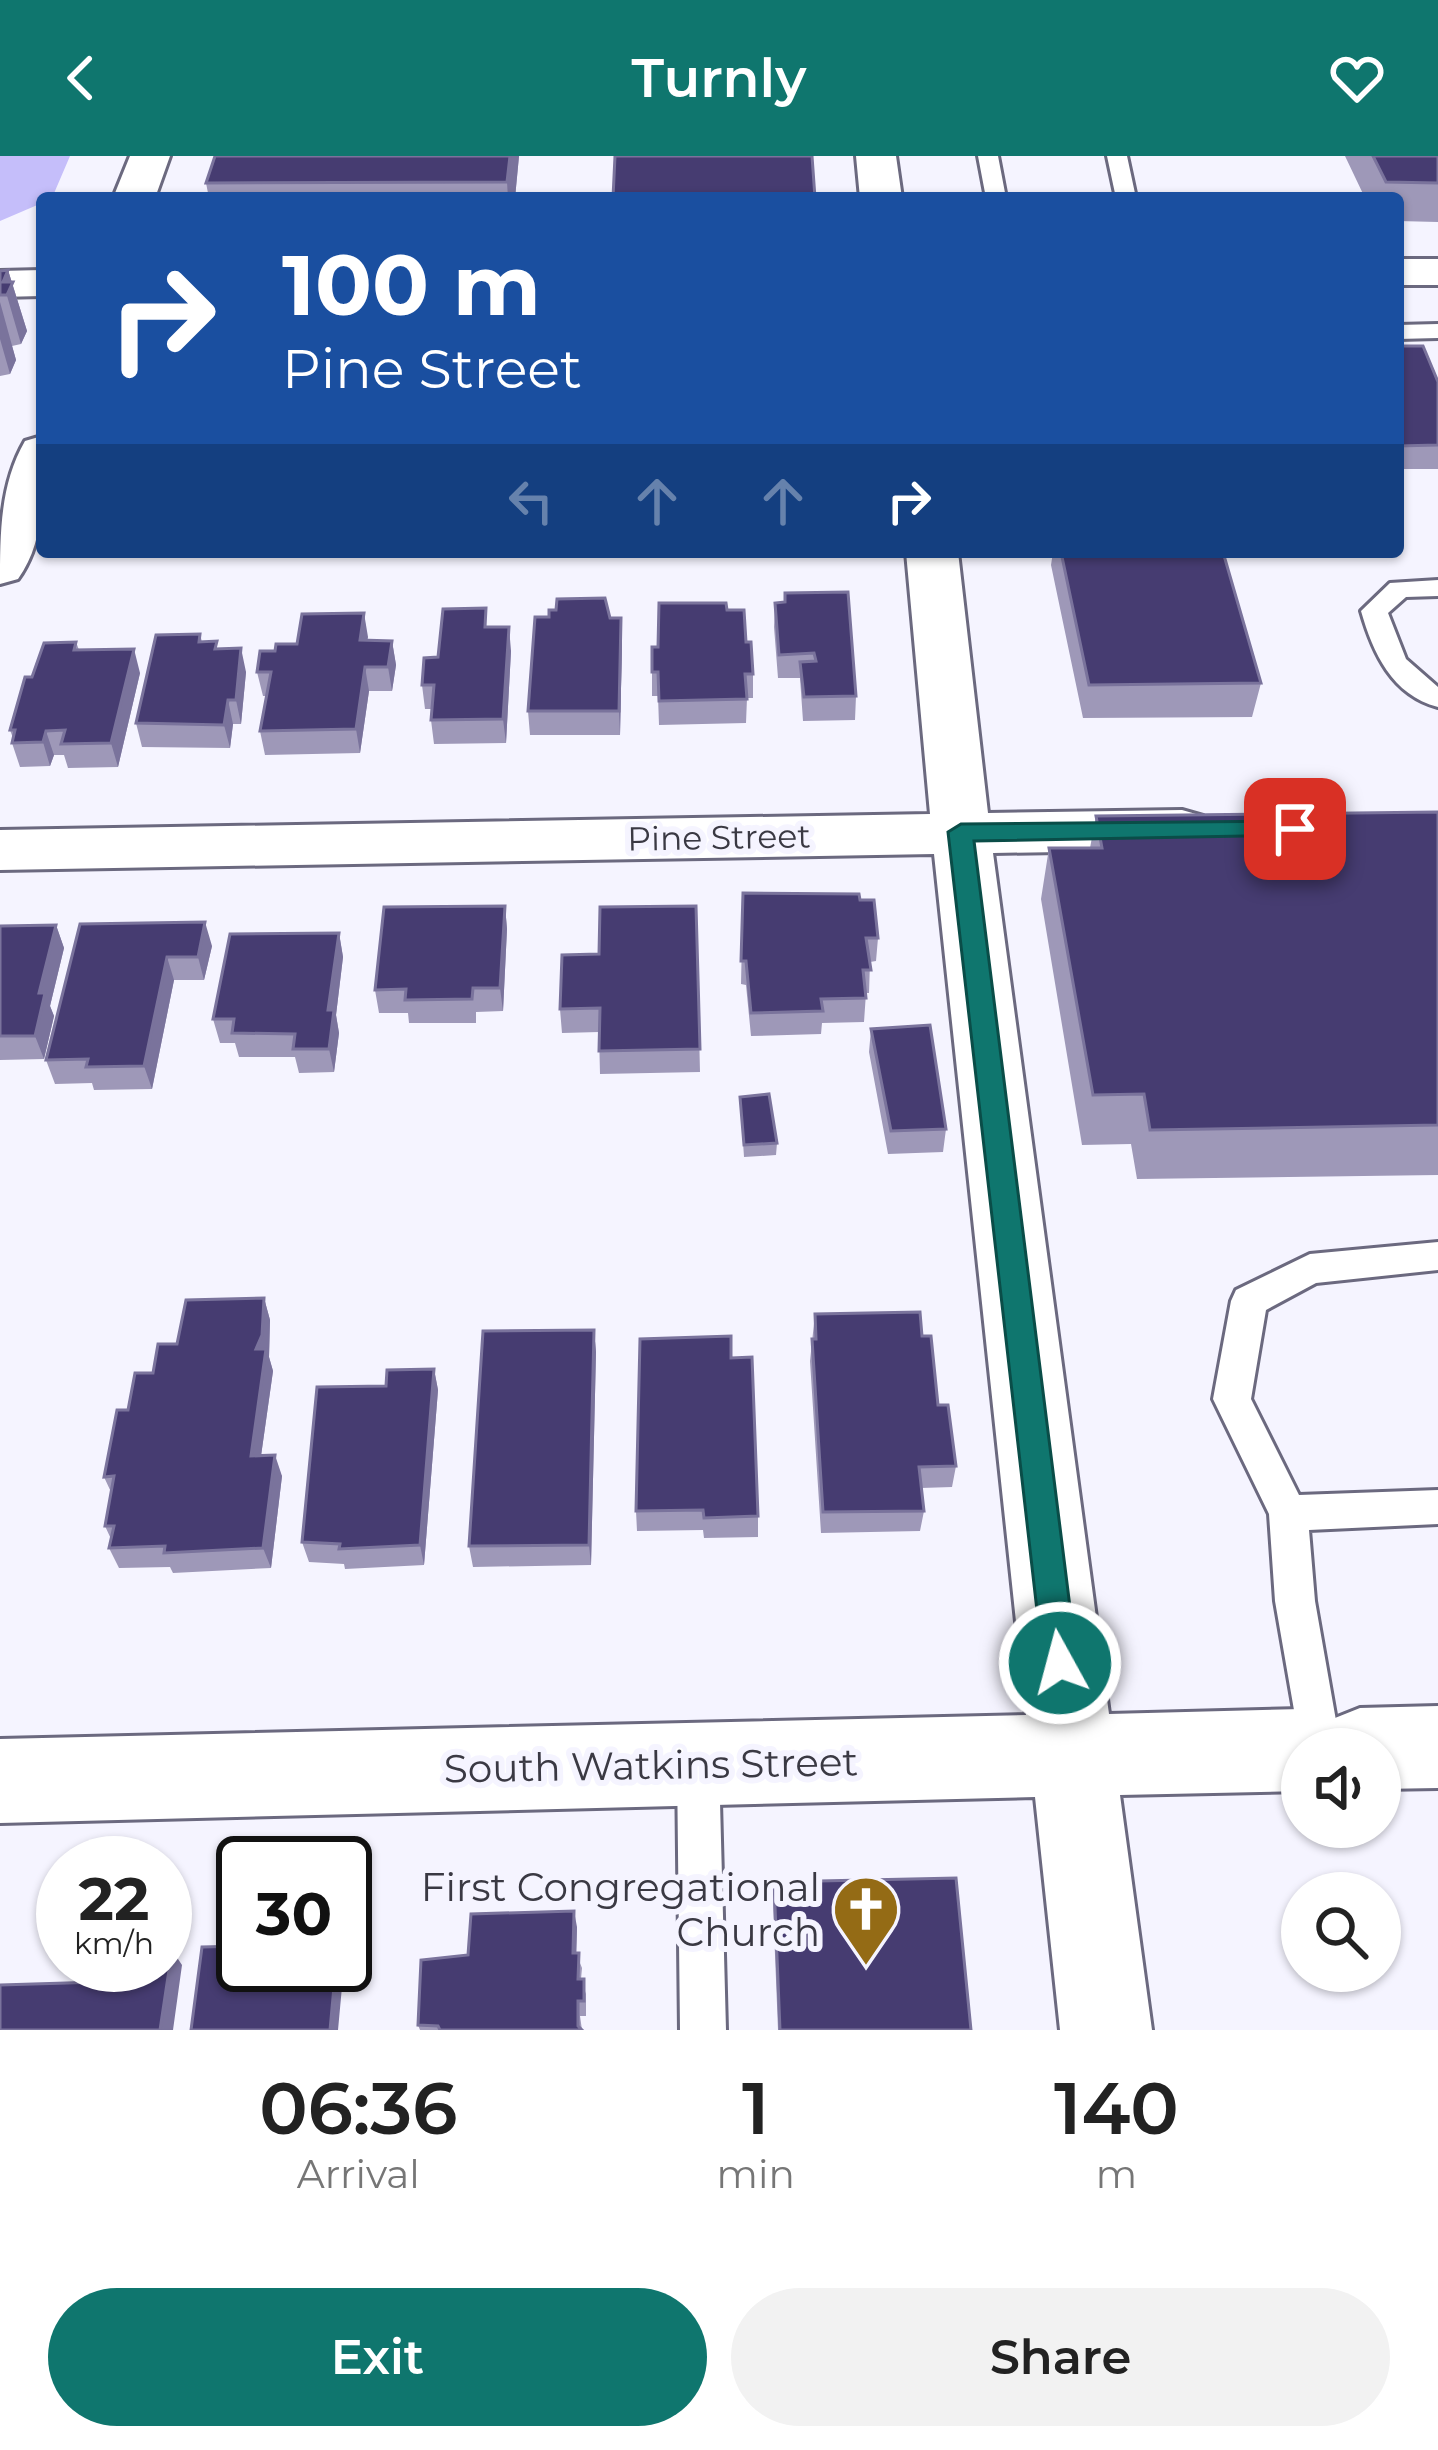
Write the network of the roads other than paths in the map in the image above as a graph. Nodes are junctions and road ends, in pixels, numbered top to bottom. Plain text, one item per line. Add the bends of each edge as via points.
1 (150, 156) edge
2 (876, 156) edge
3 (988, 156) edge
4 (1117, 156) edge
5 (136, 192) edge
6 (880, 192) edge
7 (995, 192) edge
8 (1125, 192) edge
9 (1404, 272) edge
10 (1438, 272) edge
11 (36, 283) edge
12 (0, 284) edge
13 (1438, 331) edge
14 (1404, 332) edge
15 (36, 468) edge
16 (3, 553) edge
17 (933, 558) edge
18 (1438, 588) edge
19 (1438, 698) edge
20 (1247, 829) edge
21 (961, 832) junction
22 (0, 850) edge
23 (1438, 1256) edge
24 (1438, 1507) edge
25 (1288, 1513) junction
26 (1316, 1728) edge
27 (1401, 1748) edge
28 (1438, 1748) edge
29 (1281, 1750) edge
30 (1071, 1755) junction
31 (698, 1764) junction
32 (0, 1780) edge
33 (703, 2030) edge
34 (1106, 2030) edge

1 - 5 street
2 - 6 street
3 - 7 lane
4 - 8 lane
9 - 10 street
11 - 12 street
13 - 14 lane
15 - 16 street
17 - 21 street
18 - 19 lane via 1399,589 1374,611 1385,655 1415,688
20 - 21 street, Pine Street
21 - 22 street, Pine Street
21 - 30 street
23 - 25 lane via 1310,1269 1249,1301 1232,1399
24 - 25 lane
25 - 26 lane
27 - 28 street
29 - 30 street, South Watkins Street
30 - 31 street, South Watkins Street
30 - 34 street
31 - 32 street, South Watkins Street
31 - 33 lane

